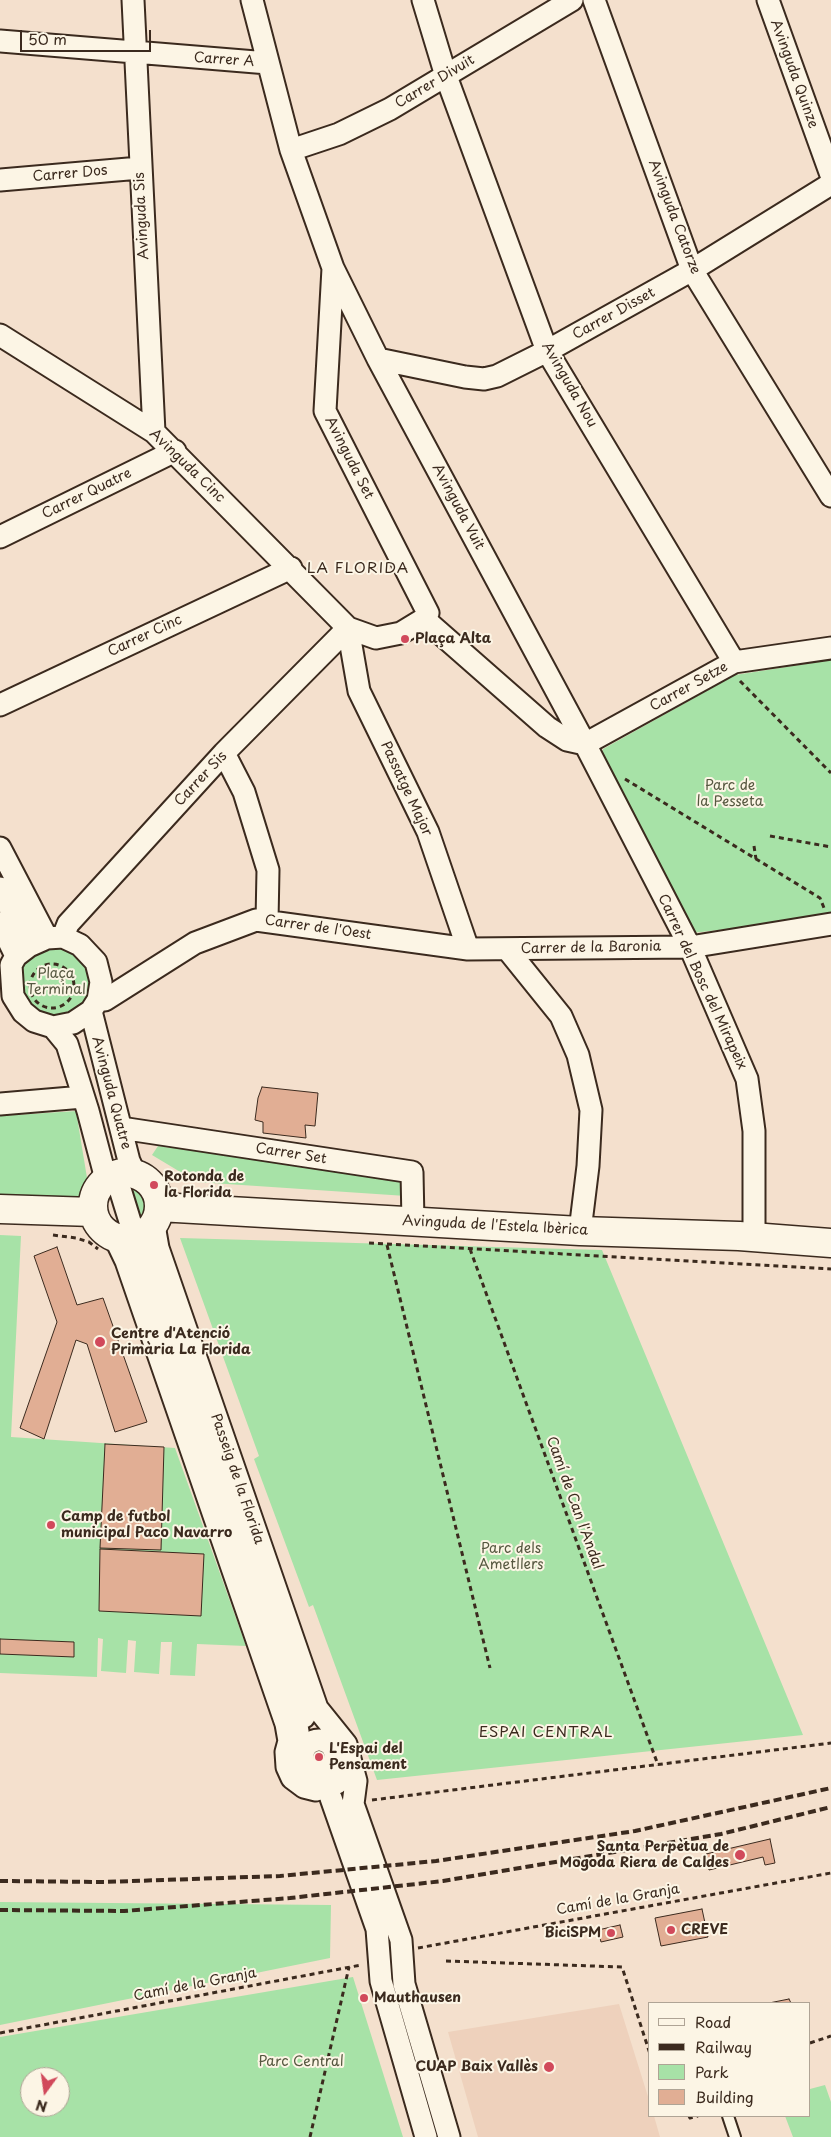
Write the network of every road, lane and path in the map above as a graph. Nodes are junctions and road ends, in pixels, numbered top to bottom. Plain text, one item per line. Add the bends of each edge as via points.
1 (133, 0) edge
2 (252, 0) edge
3 (423, 0) edge
4 (572, 0) edge
5 (594, 0) edge
6 (768, 0) edge
7 (0, 41) edge
8 (136, 54) junction
9 (268, 63) junction
10 (446, 76) junction
11 (291, 150) junction
12 (140, 168) junction
13 (831, 175) edge
14 (0, 180) edge
15 (831, 184) edge
16 (333, 268) junction
17 (692, 270) junction
18 (4, 342) edge
19 (547, 352) junction
20 (378, 359) junction
21 (154, 432) junction
22 (175, 451) junction
23 (831, 496) edge
24 (0, 537) edge
25 (291, 568) junction
26 (424, 619) junction
27 (348, 628) junction
28 (831, 648) edge
29 (734, 669) junction
30 (0, 705) edge
31 (585, 744) junction
32 (224, 753) junction
33 (831, 773) edge
34 (624, 778) dead end
35 (770, 836) dead end
36 (754, 846) dead end
37 (831, 847) edge
38 (0, 848) edge
39 (756, 859) junction
40 (0, 888) edge
41 (829, 919) edge
42 (268, 921) junction
43 (0, 923) edge
44 (24, 936) dead end
45 (55, 937) junction
46 (690, 947) junction
47 (468, 949) junction
48 (507, 949) junction
49 (9, 961) edge
50 (94, 1005) junction
51 (65, 1006) joint
52 (53, 1027) junction
53 (82, 1041) dead end
54 (84, 1096) junction
55 (0, 1104) edge
56 (121, 1128) junction
57 (119, 1177) junction
58 (0, 1209) edge
59 (92, 1212) junction
60 (413, 1222) junction
61 (580, 1231) junction
62 (46, 1234) dead end
63 (137, 1234) junction
64 (754, 1238) junction
65 (831, 1244) edge
66 (387, 1245) dead end
67 (470, 1249) dead end
68 (490, 1668) dead end
69 (331, 1728) junction
70 (289, 1741) junction
71 (831, 1743) edge
72 (349, 1754) junction
73 (658, 1764) junction
74 (328, 1783) junction
75 (359, 1802) junction
76 (831, 1873) edge
77 (412, 1949) dead end
78 (380, 1960) junction
79 (446, 1961) dead end
80 (349, 1967) junction
81 (0, 2033) edge
82 (831, 2036) edge
83 (811, 2043) edge
84 (648, 2048) edge
85 (728, 2117) edge
86 (310, 2137) edge
87 (426, 2137) edge
88 (448, 2137) edge
89 (735, 2137) edge

1 - 8 street, Avinguda Sis
2 - 9 street, Avinguda Set
3 - 10 street, Avinguda Nou
4 - 10 street, Carrer Divuit
5 - 17 street, Avinguda Catorze
6 - 13 street, Avinguda Quinze
7 - 8 street, Carrer A
8 - 9 street, Carrer A
8 - 12 street, Avinguda Sis
9 - 11 street, Avinguda Set
10 - 11 street, Carrer Divuit via 339,134
10 - 19 street, Avinguda Nou
11 - 16 street, Avinguda Set
12 - 14 street, Carrer Dos
12 - 21 street, Avinguda Sis
15 - 17 street, Carrer Disset
16 - 20 street, Avinguda Vuit
16 - 26 street, Avinguda Set via 325,411 428,613
17 - 19 street, Carrer Disset
17 - 23 street, Avinguda Catorze
18 - 21 street, Avinguda Cinc
19 - 20 street, Carrer Disset via 484,379
19 - 29 street, Avinguda Nou
20 - 31 street, Avinguda Vuit
21 - 22 street, Avinguda Cinc
22 - 24 street, Carrer Quatre
22 - 25 street, Avinguda Cinc
25 - 27 street, Avinguda Cinc
25 - 30 street, Carrer Cinc
26 - 27 street via 401,633 376,638
26 - 31 street via 548,728 567,740
27 - 32 street, Carrer Sis
27 - 47 street, Passatge Major via 359,691 428,832
28 - 29 street, Carrer Setze
29 - 31 street, Carrer Setze
29 - 33 path
31 - 46 street, Carrer del Bosc del Mirapeix
32 - 42 street via 244,792 268,870
32 - 45 street, Carrer Sis
34 - 39 path
35 - 37 path
36 - 39 path
38 - 45 street
39 - 41 path via 820,898
40 - 44 street
41 - 46 street, Carrer de la Baronia
42 - 47 street, Carrer de l'Oest
42 - 50 street, Carrer de l'Oest via 256,920 194,943
43 - 49 street
45 - 49 street
45 - 50 street via 80,944 96,962 101,982
46 - 48 street, Carrer de la Baronia
46 - 64 street, Carrer del Bosc del Mirapeix via 747,1078 754,1131
47 - 48 street, Carrer de la Baronia
48 - 61 street via 561,1016 578,1055 591,1110
49 - 52 street via 13,996 23,1012 34,1021
50 - 52 street via 73,1023
50 - 56 street, Avinguda Quatre
51 - 51 path via 74,991 70,973 61,965 41,965 31,977 32,995 48,1008
52 - 54 street, Avinguda Quatre via 67,1044
53 - 57 street, Avinguda Quatre
54 - 55 street
54 - 57 street, Avinguda Quatre
56 - 57 street, Avinguda Quatre
56 - 60 street, Carrer Set via 412,1172
57 - 59 main road via 93,1197
57 - 63 main road via 148,1181 155,1190
58 - 59 main road
59 - 63 main road via 97,1224
60 - 61 main road, Avinguda de l'Estela Ibèrica
60 - 63 main road, Avinguda de l'Estela Ibèrica
61 - 64 main road, Avinguda de l'Estela Ibèrica
62 - 63 path via 89,1242 113,1264
63 - 69 street, Passeig de la Florida via 158,1248 311,1692 317,1708
63 - 70 street
63 - 74 street, Passeig de la Florida via 309,1732 334,1750
64 - 65 main road, Avinguda de l'Estela Ibèrica
66 - 68 path
67 - 73 path, Camí de Can l'Andal
69 - 70 street via 308,1726 296,1731
69 - 72 street, Passeig de la Florida via 341,1736
70 - 74 street via 286,1767 292,1778 304,1787 316,1790
71 - 73 path
72 - 74 street via 346,1773
72 - 75 street, Passeig de la Florida
73 - 75 path
74 - 75 street, Passeig de la Florida
74 - 78 street via 377,1928
75 - 88 street, Passeig de la Florida via 400,1940 404,1984
76 - 77 path, Camí de la Granja
78 - 80 path, Camí de la Granja
78 - 87 street via 382,1981
79 - 84 path via 622,1967
80 - 81 path, Camí de la Granja
80 - 86 path
82 - 83 path
85 - 89 lane

